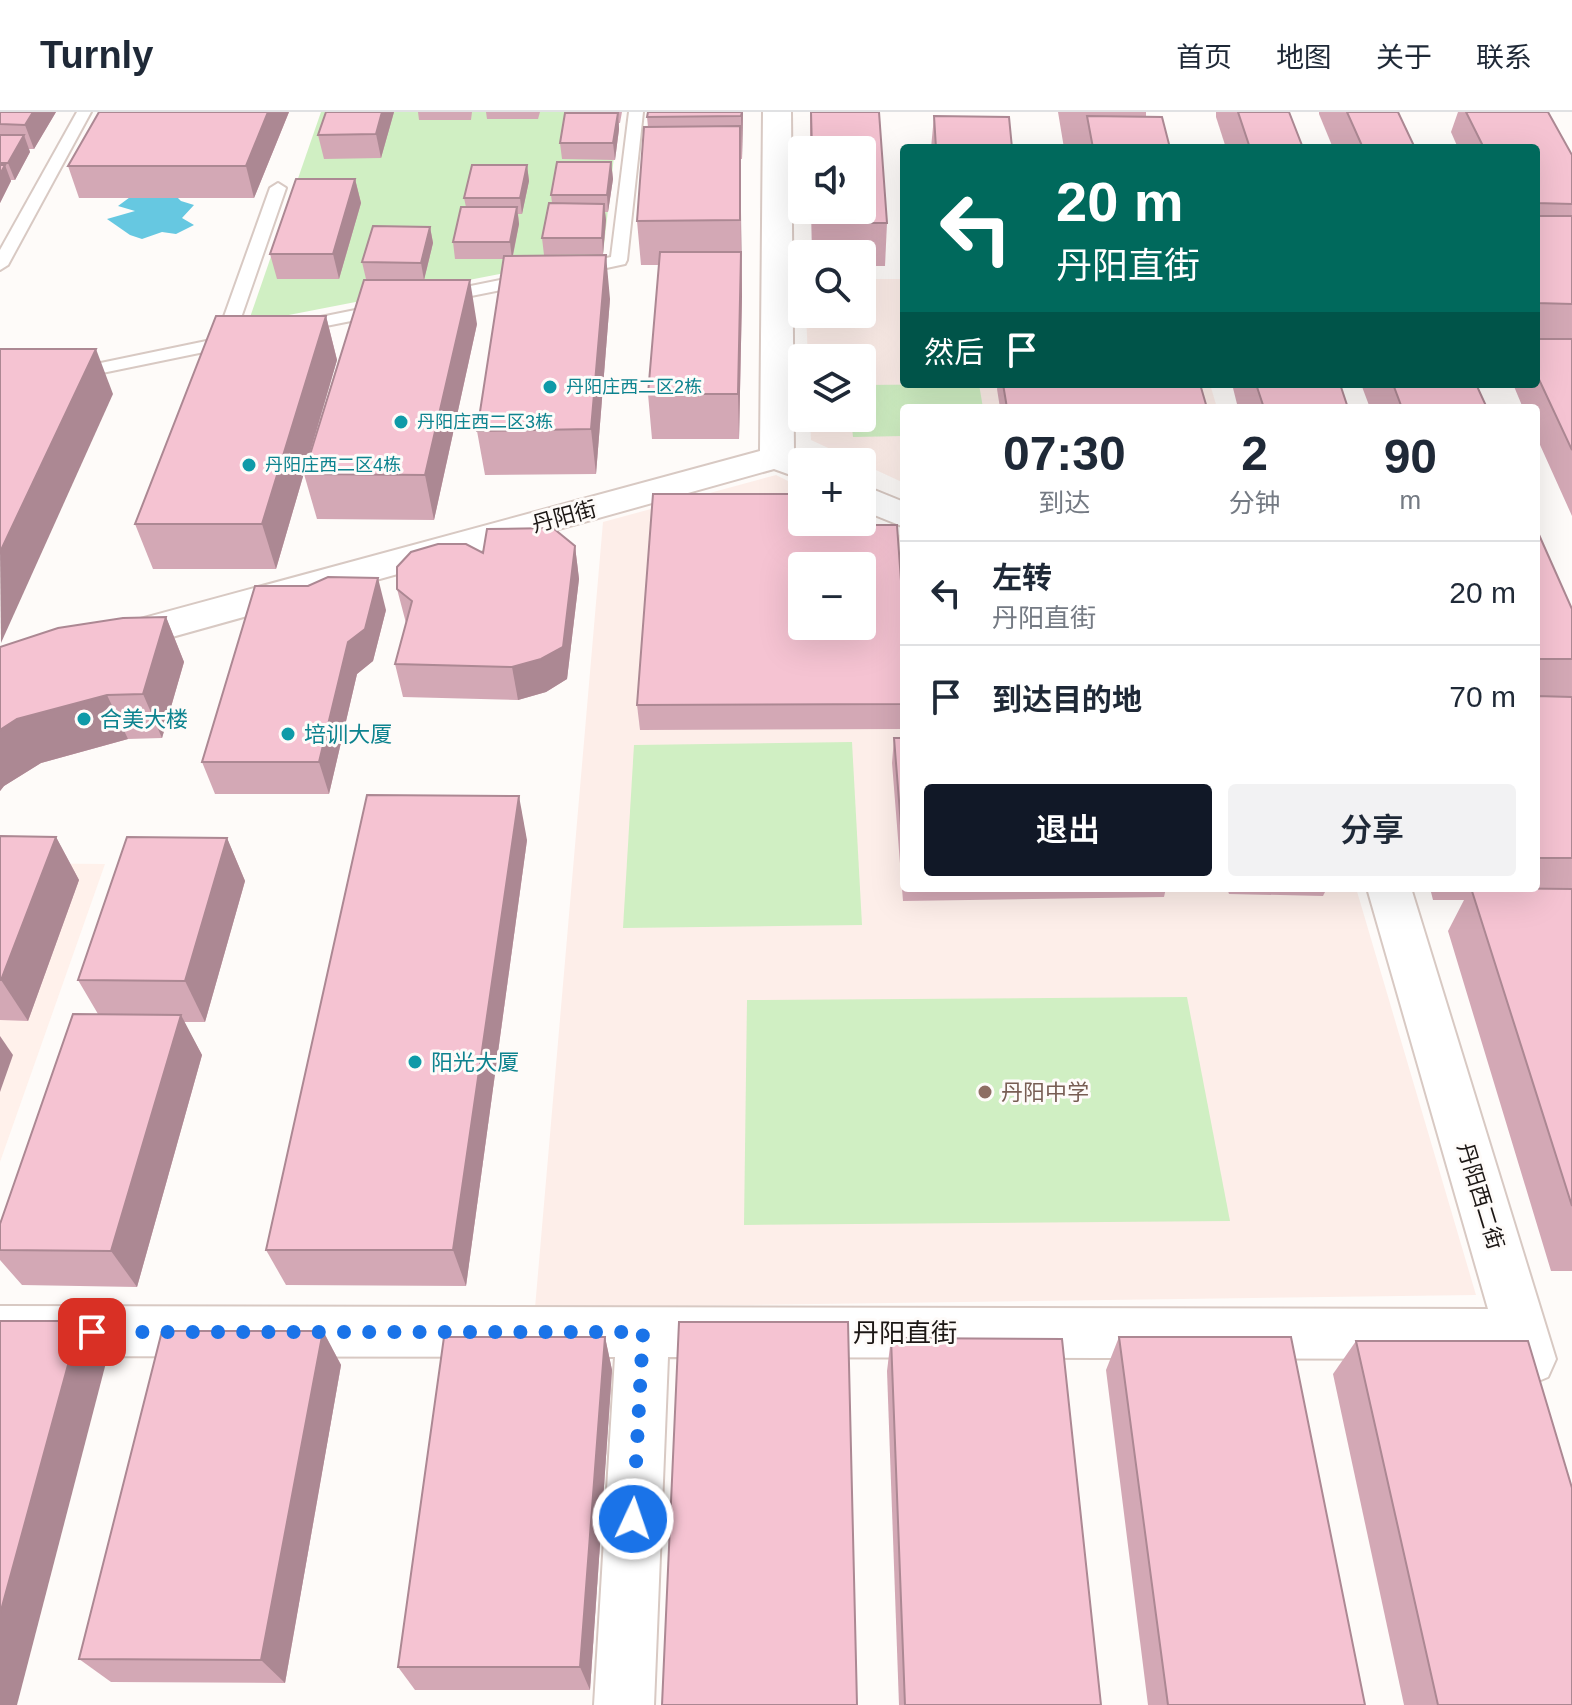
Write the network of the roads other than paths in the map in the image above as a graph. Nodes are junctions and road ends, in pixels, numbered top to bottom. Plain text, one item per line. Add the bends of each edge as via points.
1 (84, 112) edge
2 (636, 112) edge
3 (777, 112) edge
4 (278, 188) dead end
5 (0, 265) edge
6 (285, 330) edge
7 (254, 336) edge
8 (224, 342) junction
9 (60, 376) edge
10 (788, 448) edge
11 (788, 463) edge
12 (876, 503) edge
13 (900, 514) edge
14 (0, 671) edge
15 (1390, 892) edge
16 (0, 1331) edge
17 (643, 1332) junction
18 (1522, 1334) junction
19 (1543, 1404) edge
20 (624, 1705) edge

1 - 5 lane
2 - 6 lane via 619,260
3 - 10 street
4 - 8 lane
7 - 8 lane
8 - 9 lane
11 - 14 street, 丹阳街
12 - 13 street
15 - 18 street, 丹阳西二街
16 - 17 street, 丹阳直街
17 - 18 street, 丹阳直街
17 - 20 street
18 - 19 street, 丹阳西二街

